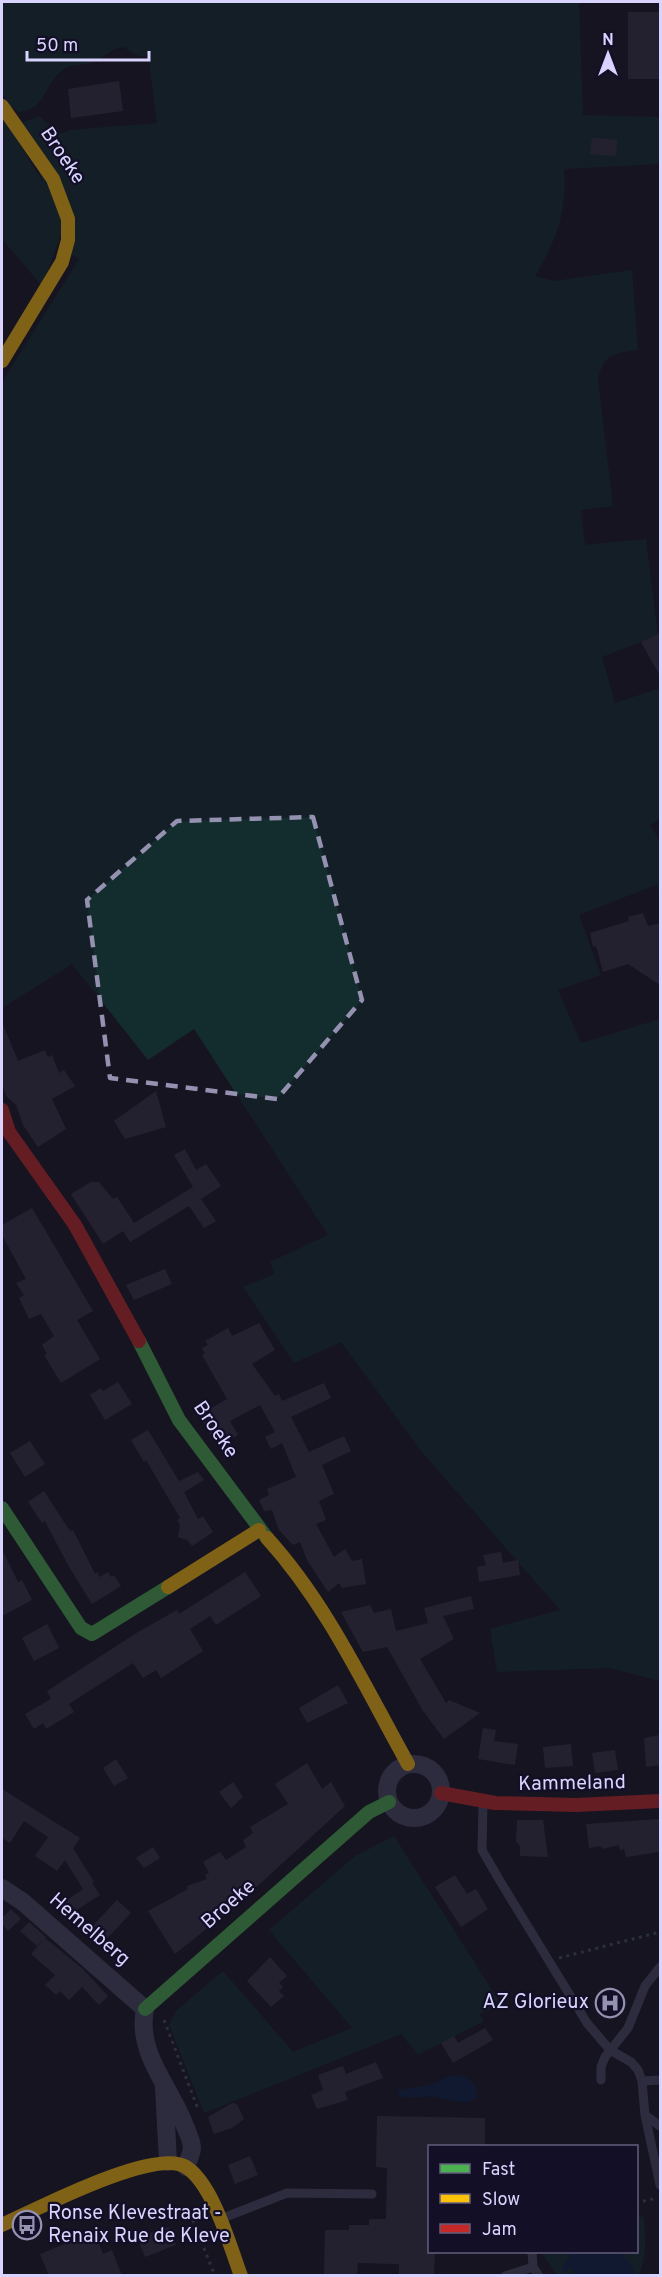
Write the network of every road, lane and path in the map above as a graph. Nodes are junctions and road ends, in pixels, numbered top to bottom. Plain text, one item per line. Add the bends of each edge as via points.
1 (2, 106) edge
2 (2, 361) edge
3 (2, 1110) edge
4 (2, 1508) edge
5 (259, 1530) junction
6 (408, 1764) junction
7 (441, 1793) junction
8 (484, 1801) junction
9 (660, 1801) edge
10 (389, 1802) junction
11 (2, 1888) edge
12 (660, 1932) edge
13 (549, 1963) junction
14 (657, 1970) edge
15 (150, 2004) junction
16 (610, 2050) junction
17 (601, 2080) dead end
18 (660, 2080) edge
19 (642, 2081) junction
20 (164, 2087) junction
21 (645, 2115) junction
22 (660, 2126) edge
23 (660, 2141) edge
24 (652, 2148) junction
25 (168, 2162) junction
26 (186, 2167) junction
27 (660, 2185) edge
28 (372, 2194) dead end
29 (660, 2197) edge
30 (638, 2201) edge
31 (218, 2220) junction
32 (2, 2224) edge
33 (532, 2253) edge
34 (533, 2267) junction
35 (241, 2276) edge
36 (506, 2276) edge
37 (540, 2276) edge

1 - 2 street, Broeke via 63,194 70,221 68,247 62,262
3 - 5 street, Broeke via 9,1132 80,1235 120,1305 179,1420
4 - 5 street via 81,1628 92,1634
5 - 6 street, Broeke via 293,1567 322,1610
6 - 7 street via 430,1769 439,1779
6 - 10 street via 389,1780
7 - 8 street, Kammeland
7 - 10 street via 434,1810 417,1818 399,1814
8 - 9 street, Kammeland via 576,1805
8 - 13 lane via 482,1850
10 - 15 street, Broeke via 369,1812
11 - 15 street, Hemelberg
12 - 13 path
13 - 16 lane via 587,2023
14 - 16 lane via 645,1986 628,2028
15 - 20 street via 141,2026
16 - 17 lane via 601,2067
16 - 19 lane via 632,2062
18 - 19 lane
19 - 21 lane
20 - 25 street
20 - 26 street via 177,2104 191,2142
21 - 22 lane
21 - 24 lane
23 - 24 lane
24 - 27 lane
25 - 26 street
25 - 32 street via 130,2169
26 - 31 street via 207,2194
28 - 31 lane via 286,2193
29 - 30 path
31 - 35 street
33 - 34 lane
34 - 36 lane
34 - 37 lane

